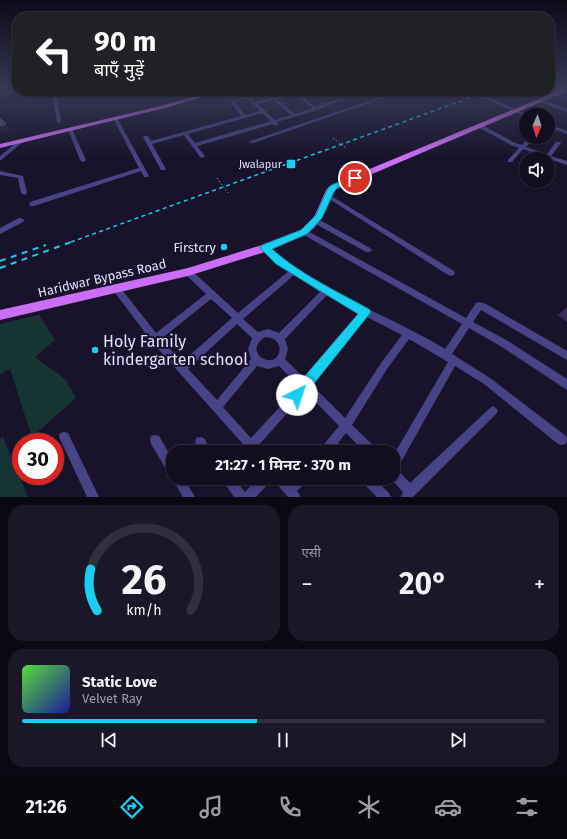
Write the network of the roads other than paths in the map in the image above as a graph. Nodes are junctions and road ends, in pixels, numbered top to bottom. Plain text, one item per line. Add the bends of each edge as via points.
1 (57, 111) edge
2 (132, 111) edge
3 (141, 111) edge
4 (240, 111) edge
5 (262, 111) joint
6 (289, 111) edge
7 (308, 111) edge
8 (342, 111) edge
9 (517, 111) edge
10 (244, 116) junction
11 (294, 116) junction
12 (115, 118) junction
13 (59, 122) dead end
14 (274, 122) junction
15 (480, 126) junction
16 (555, 128) edge
17 (70, 129) junction
18 (283, 131) junction
19 (185, 133) junction
20 (567, 134) edge
21 (146, 137) dead end
22 (21, 141) junction
23 (251, 142) dead end
24 (149, 143) junction
25 (558, 143) dead end
26 (525, 144) edge
27 (0, 145) edge
28 (195, 145) junction
29 (522, 147) junction
30 (533, 152) edge
31 (551, 152) edge
32 (202, 156) dead end
33 (0, 159) edge
34 (83, 160) dead end
35 (555, 160) edge
36 (510, 161) dead end
37 (567, 163) edge
38 (142, 169) junction
39 (162, 169) dead end
40 (0, 173) edge
41 (146, 176) dead end
42 (24, 193) dead end
43 (328, 196) junction
44 (32, 204) dead end
45 (21, 220) dead end
46 (316, 221) junction
47 (0, 231) edge
48 (304, 232) junction
49 (265, 248) junction
50 (368, 250) dead end
51 (294, 271) junction
52 (188, 272) junction
53 (451, 273) dead end
54 (116, 288) junction
55 (326, 291) junction
56 (212, 294) junction
57 (366, 312) junction
58 (0, 315) edge
59 (237, 319) junction
60 (467, 323) junction
61 (408, 334) junction
62 (258, 338) junction
63 (280, 338) junction
64 (155, 339) junction
65 (567, 356) edge
66 (450, 357) junction
67 (256, 360) junction
68 (280, 360) junction
69 (182, 368) junction
70 (306, 385) junction
71 (567, 385) edge
72 (217, 407) junction
73 (494, 411) dead end
74 (346, 425) junction
75 (64, 437) dead end
76 (155, 440) dead end
77 (562, 440) dead end
78 (200, 442) dead end
79 (202, 445) edge
80 (250, 445) edge
81 (257, 445) edge
82 (334, 445) edge
83 (365, 445) edge
84 (400, 453) edge
85 (166, 458) edge
86 (400, 482) edge
87 (182, 485) edge
88 (232, 485) edge
89 (259, 485) edge
90 (285, 485) edge
91 (298, 485) edge
92 (373, 485) edge
93 (293, 494) edge
94 (409, 494) edge
95 (93, 497) edge
96 (189, 497) edge
97 (241, 497) edge
98 (248, 497) edge
99 (385, 497) edge

1 - 13 street
2 - 27 main road
3 - 12 main road
4 - 10 street
5 - 10 street
5 - 14 street
6 - 11 street
7 - 11 street
8 - 18 street
9 - 15 main road, Haridwar Bypass Road
10 - 19 street
11 - 14 street
12 - 17 main road
12 - 38 street
14 - 18 street
14 - 28 street
15 - 29 street
15 - 43 main road, Haridwar Bypass Road via 341,183 330,190
16 - 20 street
17 - 22 main road
17 - 34 street
18 - 23 street
19 - 24 street
19 - 28 street
21 - 24 street
22 - 27 main road
22 - 33 street
24 - 39 street
25 - 31 street
26 - 29 street
28 - 32 street
29 - 30 street
29 - 36 street
35 - 37 street
38 - 41 street
38 - 44 street
40 - 42 street via 21,177
43 - 46 main road, Haridwar Bypass Road
43 - 53 street
45 - 47 street
46 - 48 main road, Haridwar Bypass Road
46 - 50 street
48 - 49 main road, Haridwar Bypass Road
48 - 60 street
49 - 51 street
49 - 52 main road, Haridwar Bypass Road
51 - 55 street
51 - 59 street
52 - 54 main road, Haridwar Bypass Road
52 - 56 street
54 - 58 main road, Haridwar Bypass Road
54 - 64 street
55 - 57 street
55 - 63 street
56 - 59 street
56 - 64 street
57 - 61 street
57 - 70 street
59 - 62 street
59 - 69 street
60 - 65 street via 476,308 483,307
60 - 66 street
60 - 71 street via 505,344
61 - 66 street
61 - 74 street
62 - 63 street via 267,334
62 - 67 street via 252,351
63 - 68 street via 284,351
64 - 69 street
66 - 77 street via 492,384
66 - 84 street
67 - 68 street via 261,364 271,365
67 - 72 street
68 - 70 street
69 - 72 street
70 - 74 street
70 - 81 street
72 - 80 street
73 - 94 street
74 - 82 street
74 - 83 street
75 - 95 street
76 - 85 street
78 - 79 street
86 - 94 street
87 - 96 street
88 - 97 street
89 - 98 street
90 - 93 street
91 - 93 street
92 - 99 street

